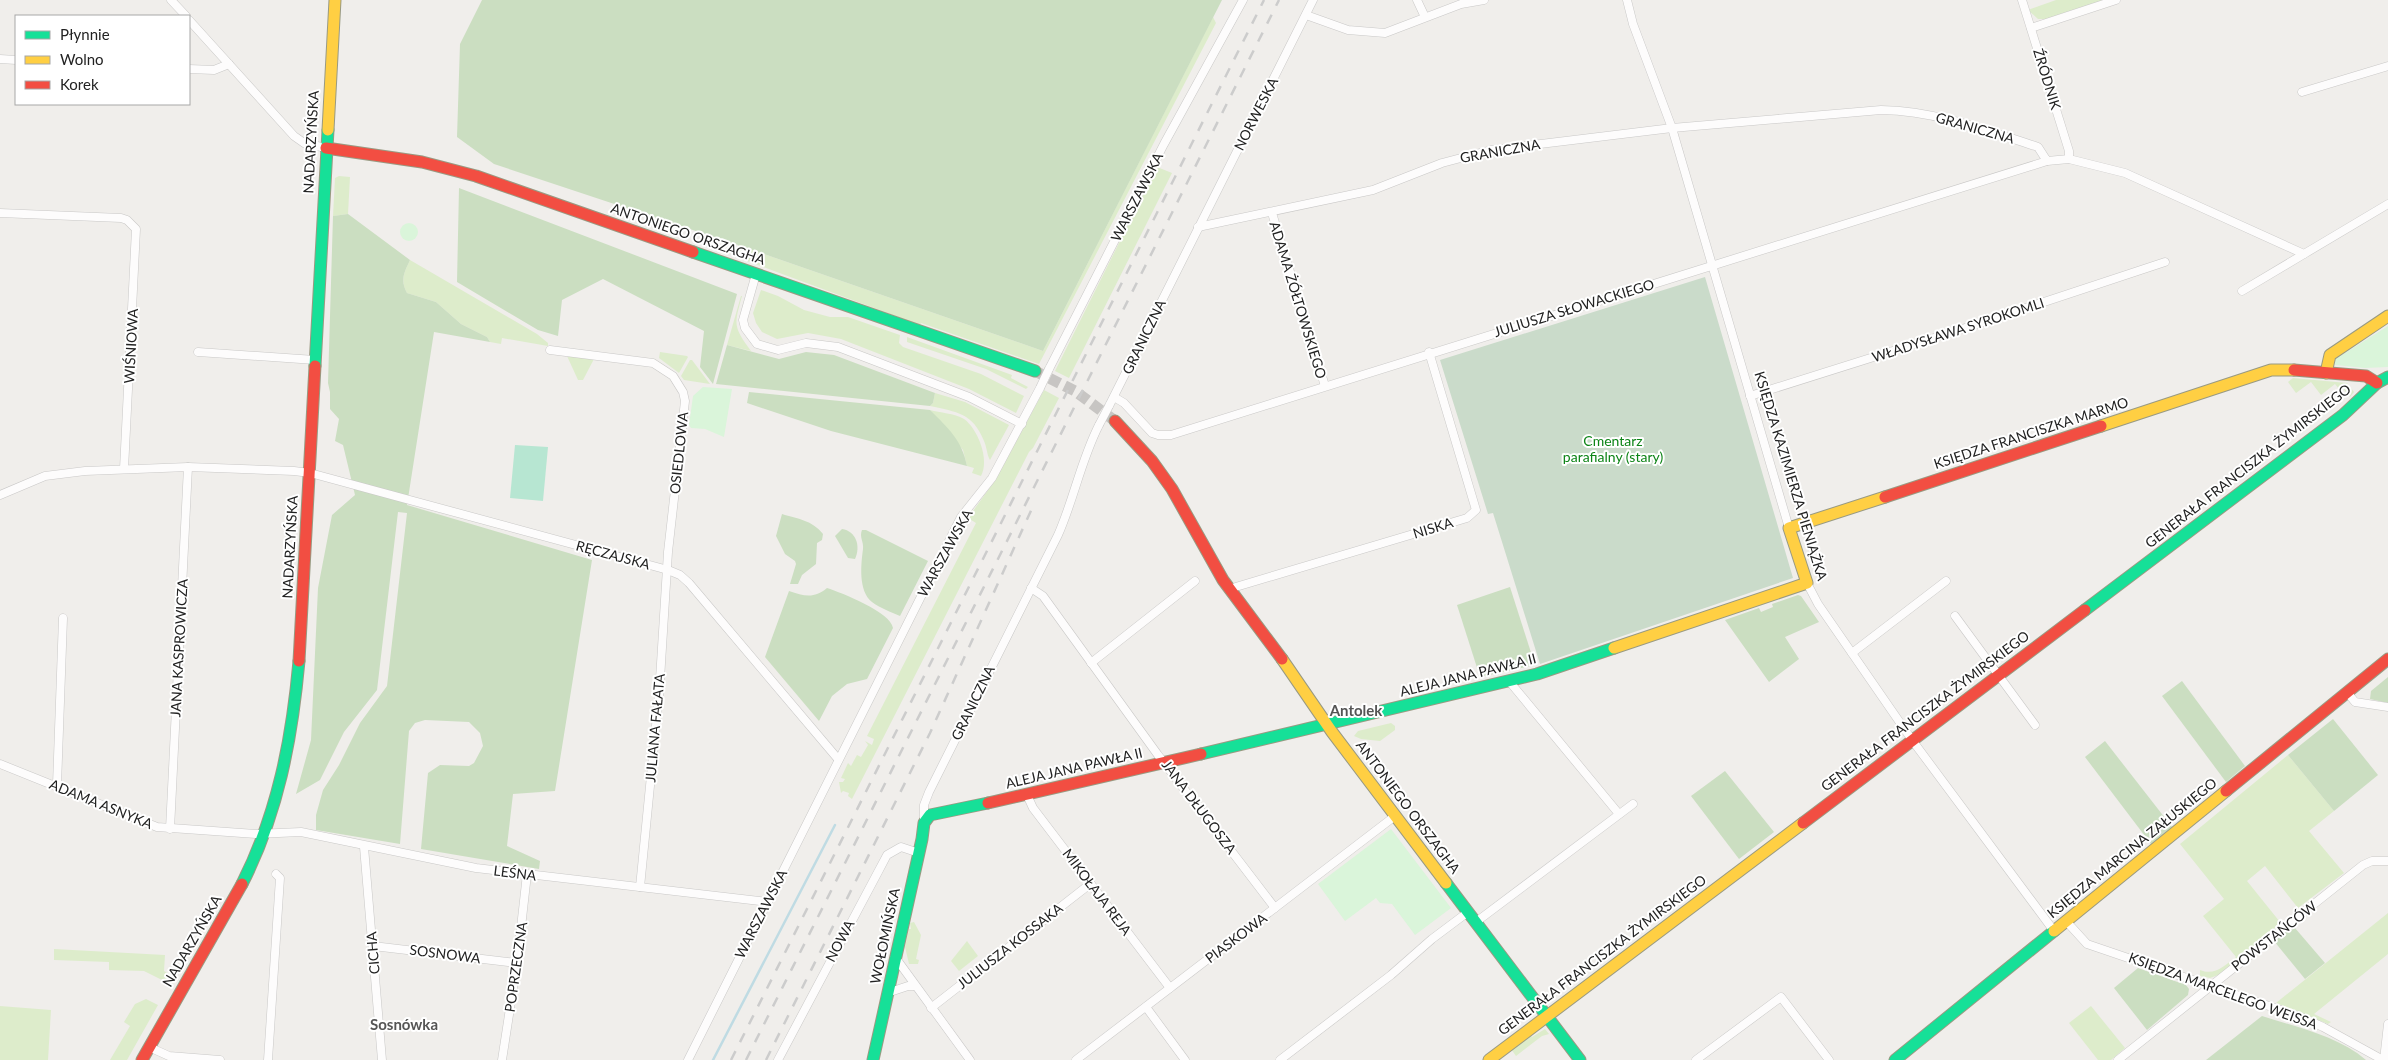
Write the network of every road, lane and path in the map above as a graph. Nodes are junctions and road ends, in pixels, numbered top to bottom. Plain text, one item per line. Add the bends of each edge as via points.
1 (171, 0) edge
2 (335, 0) edge
3 (1242, 0) edge
4 (1313, 0) edge
5 (1417, 0) edge
6 (1484, 0) edge
7 (1627, 0) edge
8 (2022, 0) edge
9 (2116, 0) edge
10 (185, 15) edge
11 (1306, 15) junction
12 (1425, 17) junction
13 (190, 21) edge
14 (2031, 28) junction
15 (0, 59) edge
16 (15, 60) edge
17 (229, 64) junction
18 (2388, 66) edge
19 (190, 68) edge
20 (2302, 92) dead end
21 (1672, 128) junction
22 (326, 148) junction
23 (2069, 159) junction
24 (2047, 161) junction
25 (2388, 204) edge
26 (0, 213) edge
27 (1272, 213) junction
28 (1198, 227) junction
29 (2304, 254) junction
30 (2165, 262) dead end
31 (1712, 265) junction
32 (756, 274) junction
33 (2242, 291) dead end
34 (2388, 316) edge
35 (550, 350) dead end
36 (198, 352) dead end
37 (1429, 352) junction
38 (315, 360) junction
39 (1035, 371) tunnel mouth
40 (2326, 373) junction
41 (2388, 376) edge
42 (2377, 383) junction
43 (1325, 386) junction
44 (1750, 396) junction
45 (1114, 397) junction
46 (1116, 421) tunnel mouth
47 (1022, 424) junction
48 (188, 467) junction
49 (124, 469) junction
50 (310, 473) junction
51 (0, 494) edge
52 (1789, 528) junction
53 (668, 570) junction
54 (1195, 581) dead end
55 (1946, 581) dead end
56 (1807, 583) junction
57 (1031, 588) junction
58 (1229, 589) junction
59 (1955, 616) dead end
60 (63, 618) dead end
61 (1852, 653) junction
62 (2388, 659) edge
63 (1091, 662) junction
64 (1997, 674) junction
65 (1509, 680) junction
66 (2347, 692) junction
67 (2388, 707) edge
68 (1326, 724) junction
69 (2035, 725) dead end
70 (1912, 740) junction
71 (838, 759) junction
72 (1164, 762) junction
73 (0, 764) edge
74 (58, 785) junction
75 (1027, 795) junction
76 (1633, 804) dead end
77 (1619, 814) junction
78 (1395, 816) junction
79 (924, 819) junction
80 (170, 829) junction
81 (264, 834) junction
82 (364, 847) junction
83 (919, 853) junction
84 (2388, 861) edge
85 (276, 874) dead end
86 (526, 874) junction
87 (1090, 884) junction
88 (640, 887) junction
89 (768, 902) junction
90 (1275, 908) junction
91 (1468, 912) junction
92 (2066, 921) junction
93 (1476, 922) junction
94 (2054, 930) junction
95 (372, 946) junction
96 (895, 957) junction
97 (517, 963) junction
98 (914, 986) junction
99 (2209, 987) junction
100 (1170, 988) junction
101 (887, 993) junction
102 (1146, 1007) junction
103 (930, 1008) junction
104 (1547, 1016) junction
105 (2388, 1024) edge
106 (149, 1047) junction
107 (142, 1060) edge
108 (220, 1060) edge
109 (268, 1060) edge
110 (382, 1060) edge
111 (499, 1060) edge
112 (688, 1060) edge
113 (778, 1060) edge
114 (873, 1060) edge
115 (970, 1060) edge
116 (1076, 1060) edge
117 (1185, 1060) edge
118 (1280, 1060) edge
119 (1489, 1060) edge
120 (1580, 1060) edge
121 (1696, 1060) edge
122 (1829, 1060) edge
123 (1895, 1060) edge
124 (2118, 1060) edge
125 (2384, 1060) edge

1 - 10 street
2 - 22 street, NADARZYŃSKA
3 - 47 street, WARSZAWSKA, bridge via 1164,144
4 - 11 street, NORWESKA
5 - 12 street
6 - 12 street via 1461,4
7 - 21 street, KSIĘDZA KAZIMIERZA PIENIĄŻKA
8 - 14 street, ŹRÓDNIK
9 - 14 street
11 - 12 street via 1348,30 1384,33
11 - 28 street, NORWESKA
13 - 17 street
14 - 23 street, ŹRÓDNIK via 2070,151
15 - 16 street
17 - 19 street via 214,70
17 - 22 street via 299,140 310,146
18 - 20 street
21 - 24 street, GRANICZNA via 1904,110 1951,118 2038,147
21 - 27 street, GRANICZNA via 1466,155 1373,190
21 - 31 street, KSIĘDZA KAZIMIERZA PIENIĄŻKA
22 - 32 street, ANTONIEGO ORSZAGHA via 422,162 476,176
22 - 38 street, NADARZYŃSKA
23 - 24 street
23 - 29 street via 2133,177
24 - 31 street, JULIUSZA SŁOWACKIEGO
25 - 29 street
26 - 49 street, WIŚNIOWA via 121,218 136,229
27 - 28 street, GRANICZNA
27 - 43 street, ADAMA ŻÓŁTOWSKIEGO
28 - 45 street, GRANICZNA
29 - 33 street
30 - 44 street, WŁADYSŁAWA SYROKOMLI
31 - 37 street, JULIUSZA SŁOWACKIEGO
31 - 44 street, KSIĘDZA KAZIMIERZA PIENIĄŻKA
32 - 39 street, ANTONIEGO ORSZAGHA
32 - 47 street via 743,320 757,344 778,350 806,343 838,347 969,397
34 - 40 street via 2330,355
35 - 53 street, OSIEDLOWA via 653,363 673,376 681,387 685,412
36 - 38 street
37 - 43 street, JULIUSZA SŁOWACKIEGO
37 - 58 street, NISKA via 1476,510 1467,518
38 - 50 street, NADARZYŃSKA
40 - 42 street, KSIĘDZA FRANCISZKA MARMO via 2366,376
40 - 52 street, KSIĘDZA FRANCISZKA MARMO via 2284,369 2263,372
41 - 42 street, GENERAŁA FRANCISZKA ŻYMIRSKIEGO
42 - 64 street, GENERAŁA FRANCISZKA ŻYMIRSKIEGO via 2343,415
43 - 45 street, JULIUSZA SŁOWACKIEGO via 1164,436 1152,432
44 - 52 street, KSIĘDZA KAZIMIERZA PIENIĄŻKA
45 - 57 street, GRANICZNA, bridge via 1088,450 1072,504
46 - 58 street, ANTONIEGO ORSZAGHA via 1143,449 1172,489
47 - 71 street, WARSZAWSKA via 992,478 961,517
48 - 49 street, RĘCZAJSKA
48 - 50 street, RĘCZAJSKA
48 - 80 street, JANA KASPROWICZA
49 - 51 street, RĘCZAJSKA via 45,476
50 - 53 street, RĘCZAJSKA
50 - 81 street, NADARZYŃSKA via 294,718 280,787
52 - 56 street, KSIĘDZA KAZIMIERZA PIENIĄŻKA
53 - 71 street, RĘCZAJSKA via 688,582
53 - 88 street, JULIANA FAŁATA
54 - 63 street
55 - 61 street
56 - 61 street, KSIĘDZA KAZIMIERZA PIENIĄŻKA
56 - 65 street, ALEJA JANA PAWŁA II via 1543,672
57 - 63 street, JANA DŁUGOSZA via 1043,596
57 - 79 street, GRANICZNA via 929,792 924,805
58 - 68 street, ANTONIEGO ORSZAGHA
59 - 64 street
60 - 74 street
61 - 70 street, KSIĘDZA KAZIMIERZA PIENIĄŻKA
62 - 66 street, KSIĘDZA MARCINA ZAŁUSKIEGO
63 - 72 street, JANA DŁUGOSZA
64 - 69 street
64 - 70 street, GENERAŁA FRANCISZKA ŻYMIRSKIEGO
65 - 68 street, ALEJA JANA PAWŁA II
65 - 77 street
66 - 67 street via 2356,702
66 - 92 street, KSIĘDZA MARCINA ZAŁUSKIEGO
68 - 72 street, ALEJA JANA PAWŁA II
68 - 78 street, ANTONIEGO ORSZAGHA
70 - 94 street, KSIĘDZA KAZIMIERZA PIENIĄŻKA
70 - 104 street, GENERAŁA FRANCISZKA ŻYMIRSKIEGO
71 - 89 street, WARSZAWSKA
72 - 75 street, ALEJA JANA PAWŁA II
72 - 90 street, JANA DŁUGOSZA
73 - 74 street, ADAMA ASNYKA
74 - 80 street, ADAMA ASNYKA via 146,823
75 - 79 street, ALEJA JANA PAWŁA II via 930,815
75 - 87 street, MIKOŁAJA REJA via 1033,808
76 - 77 street
77 - 93 street
78 - 90 street, PIASKOWA
78 - 91 street, ANTONIEGO ORSZAGHA
79 - 83 street, WOŁOMIŃSKA
80 - 81 street, ADAMA ASNYKA
81 - 82 street, LEŚNA via 302,832
81 - 106 street, NADARZYŃSKA via 235,896
82 - 86 street, LEŚNA
82 - 95 street, CICHA
83 - 96 street, WOŁOMIŃSKA
83 - 113 street, NOWA via 901,847 888,855
84 - 99 street, POWSTAŃCÓW via 2372,861 2363,865
85 - 109 street via 280,878
86 - 88 street, LEŚNA
86 - 97 street, POPRZECZNA
87 - 100 street, MIKOŁAJA REJA
87 - 103 street, JULIUSZA KOSSAKA
88 - 89 street, LEŚNA
89 - 112 street, WARSZAWSKA
90 - 100 street, PIASKOWA
91 - 93 street, ANTONIEGO ORSZAGHA
91 - 118 street
92 - 94 street, KSIĘDZA MARCINA ZAŁUSKIEGO
92 - 99 street, KSIĘDZA MARCELEGO WEISSA via 2087,944
93 - 104 street, ANTONIEGO ORSZAGHA
94 - 123 street, KSIĘDZA MARCINA ZAŁUSKIEGO
95 - 97 street, SOSNOWA
95 - 110 street, CICHA
96 - 98 street
96 - 101 street, WOŁOMIŃSKA
97 - 111 street, POPRZECZNA
98 - 101 street
98 - 103 street
99 - 124 street, POWSTAŃCÓW
99 - 125 street, KSIĘDZA MARCELEGO WEISSA via 2308,1020
100 - 102 street, PIASKOWA
101 - 114 street, WOŁOMIŃSKA
102 - 116 street, PIASKOWA
102 - 117 street
103 - 115 street
104 - 119 street, GENERAŁA FRANCISZKA ŻYMIRSKIEGO
104 - 120 street, ANTONIEGO ORSZAGHA
105 - 125 street
106 - 107 street, NADARZYŃSKA
106 - 108 street via 169,1056
121 - 122 street via 1781,997

